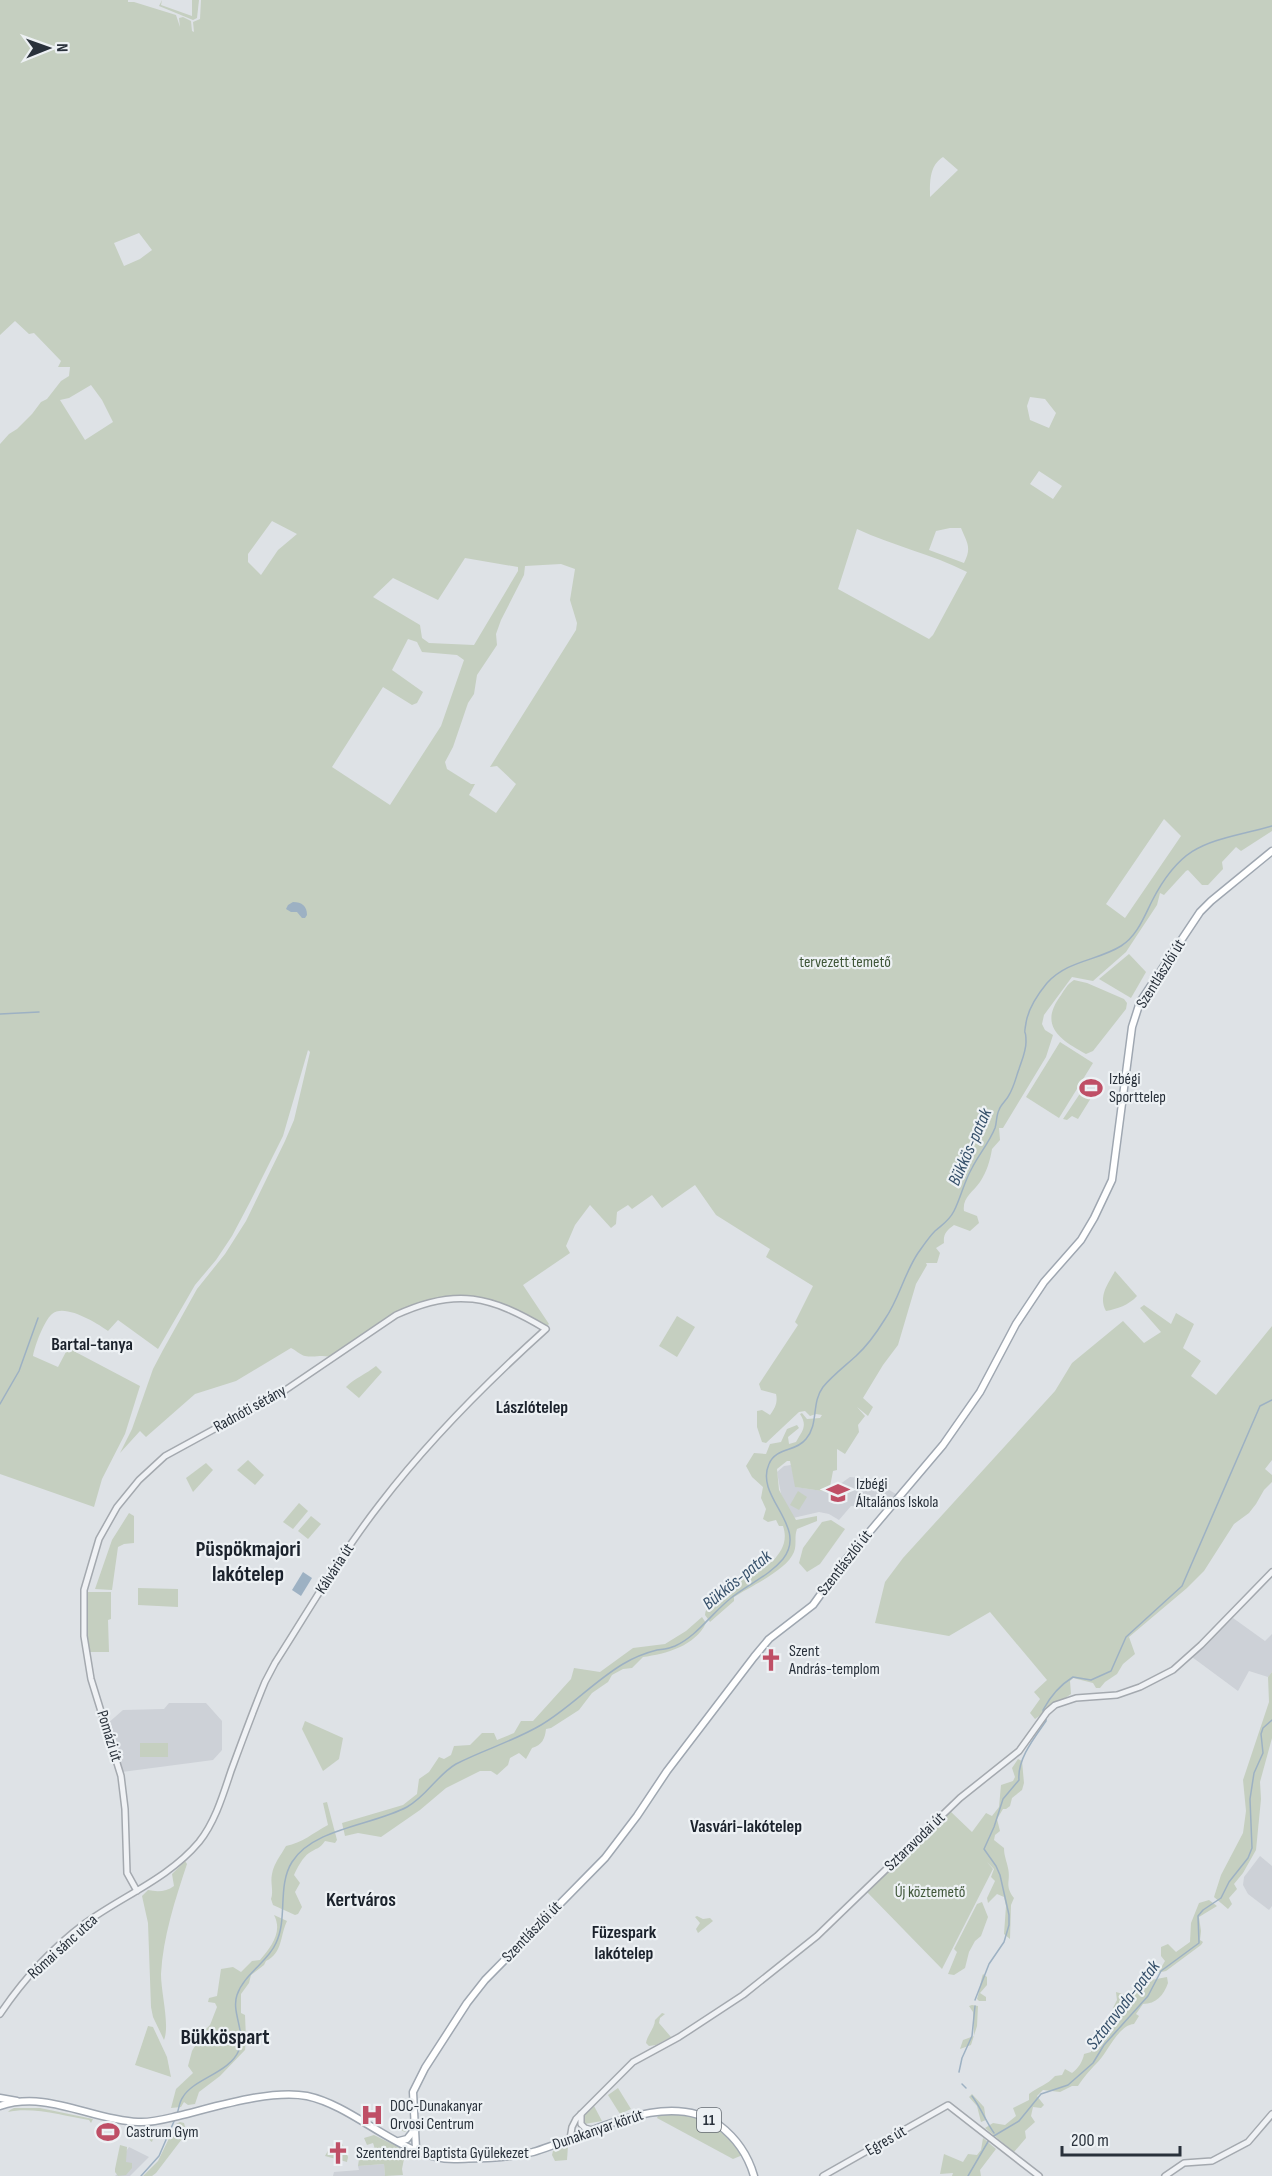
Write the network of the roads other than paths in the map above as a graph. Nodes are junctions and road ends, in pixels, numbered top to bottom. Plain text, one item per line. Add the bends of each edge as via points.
1 (1272, 851) edge
2 (546, 1329) joint
3 (1272, 1572) edge
4 (86, 1580) joint
5 (137, 1892) junction
6 (0, 2014) edge
7 (0, 2098) edge
8 (24, 2102) junction
9 (0, 2106) edge
10 (581, 2114) junction
11 (1272, 2114) edge
12 (415, 2129) junction
13 (593, 2131) junction
14 (570, 2139) junction
15 (399, 2141) junction
16 (416, 2149) junction
17 (754, 2176) edge
18 (824, 2176) edge
19 (1039, 2176) edge
20 (1165, 2176) edge

1 - 12 main road, Szentlászlói út via 1200,912 1140,1002 1132,1027 1112,1181 1081,1240 1044,1282 963,1418 843,1562 813,1605 769,1639 754,1657 605,1858 467,2003 417,2082 413,2092
2 - 4 street, Radnóti sétány via 496,1303 473,1299 438,1299 396,1315 284,1391 165,1456 117,1507 99,1539
2 - 5 street, Kálvária út via 436,1437 358,1533 275,1663 206,1831 189,1852
3 - 10 street, Sztaravodai út via 1173,1670 1117,1695 1076,1698 1047,1712 1018,1751 960,1798 817,1936 743,1995 633,2062
4 - 5 street, Pomázi út via 82,1603 84,1636 91,1678 121,1776 127,1873
5 - 6 street, Római sánc utca via 83,1925 56,1949 13,1994
7 - 8 main road
8 - 9 main road, Dunakanyar körút / 11
8 - 15 main road, Dunakanyar körút / 11 via 42,2102 138,2123 273,2096 300,2095 341,2110
10 - 13 street via 581,2124
10 - 14 street, Sztaravodai út via 572,2127
11 - 20 street via 1248,2142 1212,2161 1184,2163
12 - 15 main road via 407,2139
12 - 16 main road, Szentlászlói út
13 - 14 main road, Dunakanyar körút / 11
13 - 17 main road, Dunakanyar körút / 11 via 646,2112 686,2111 715,2122 733,2137
14 - 16 main road, Dunakanyar körút / 11 via 531,2152 478,2158 446,2159
15 - 16 main road, Dunakanyar körút / 11
18 - 19 street, Egres út via 948,2105

